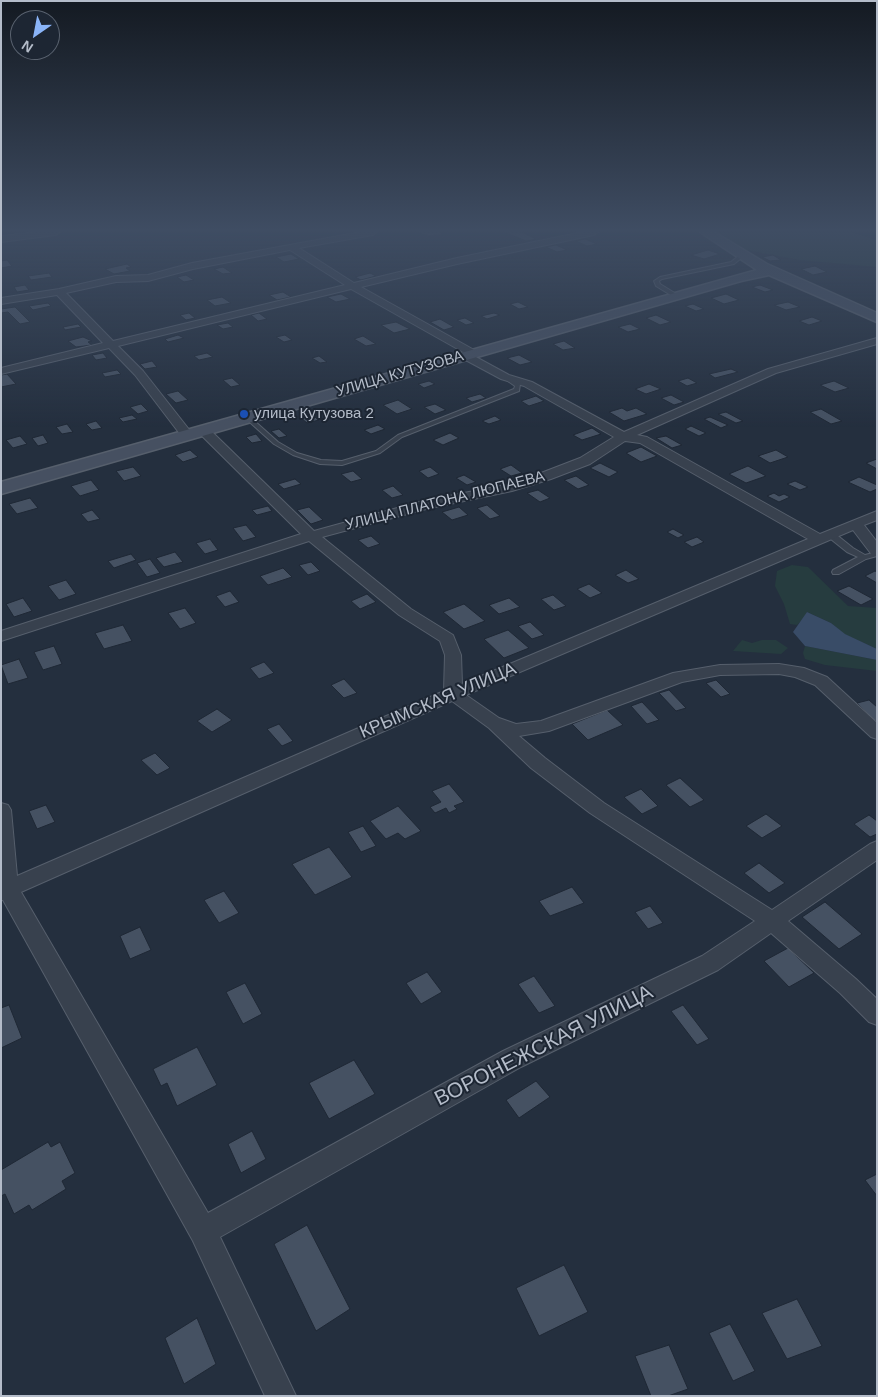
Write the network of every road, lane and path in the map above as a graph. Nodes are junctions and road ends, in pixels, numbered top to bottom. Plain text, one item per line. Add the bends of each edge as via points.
1 (26, 297) edge
2 (64, 297) edge
3 (311, 297) edge
4 (371, 297) edge
5 (672, 297) edge
6 (830, 297) edge
7 (1, 301) edge
8 (877, 318) edge
9 (877, 341) edge
10 (110, 345) junction
11 (468, 354) junction
12 (1, 371) edge
13 (504, 376) junction
14 (247, 417) junction
15 (195, 432) junction
16 (623, 437) junction
17 (1, 488) edge
18 (877, 515) edge
19 (856, 524) junction
20 (311, 536) junction
21 (824, 537) junction
22 (872, 554) edge
23 (836, 572) dead end
24 (1, 636) edge
25 (453, 694) junction
26 (496, 724) junction
27 (877, 733) edge
28 (1, 810) edge
29 (877, 849) edge
30 (4, 890) edge
31 (772, 921) junction
32 (877, 1016) edge
33 (203, 1231) junction
34 (281, 1396) edge

1 - 7 street
2 - 10 street
3 - 10 street
4 - 11 street
5 - 11 street, УЛИЦА КУТУЗОВА
6 - 8 street
9 - 16 street, УЛИЦА ПЛАТОНА ЛЮПАЕВА via 772,371
10 - 12 street
10 - 15 street
11 - 13 street
11 - 14 street, УЛИЦА КУТУЗОВА
13 - 14 lane via 518,385 517,390 400,436 378,452 342,464 320,462 295,454 276,443
13 - 16 street via 528,384
14 - 15 street, УЛИЦА КУТУЗОВА
15 - 17 street, УЛИЦА КУТУЗОВА
15 - 20 street
16 - 20 street, УЛИЦА ПЛАТОНА ЛЮПАЕВА via 585,461 546,476
16 - 21 street via 642,440
18 - 19 street, КРЫМСКАЯ УЛИЦА
19 - 21 street, КРЫМСКАЯ УЛИЦА
19 - 22 street
20 - 24 street, УЛИЦА ПЛАТОНА ЛЮПАЕВА
20 - 25 street via 405,612 447,638 453,655
21 - 22 lane via 850,550
21 - 25 street, КРЫМСКАЯ УЛИЦА
22 - 23 lane
25 - 26 street
25 - 30 street, КРЫМСКАЯ УЛИЦА
26 - 27 street via 515,730 543,727 679,677 720,670 779,669 821,681
26 - 31 street via 538,763 597,808
28 - 30 street
29 - 31 street, ВОРОНЕЖСКАЯ УЛИЦА
30 - 33 street
31 - 32 street via 848,986
31 - 33 street, ВОРОНЕЖСКАЯ УЛИЦА via 710,963 512,1059
33 - 34 street

